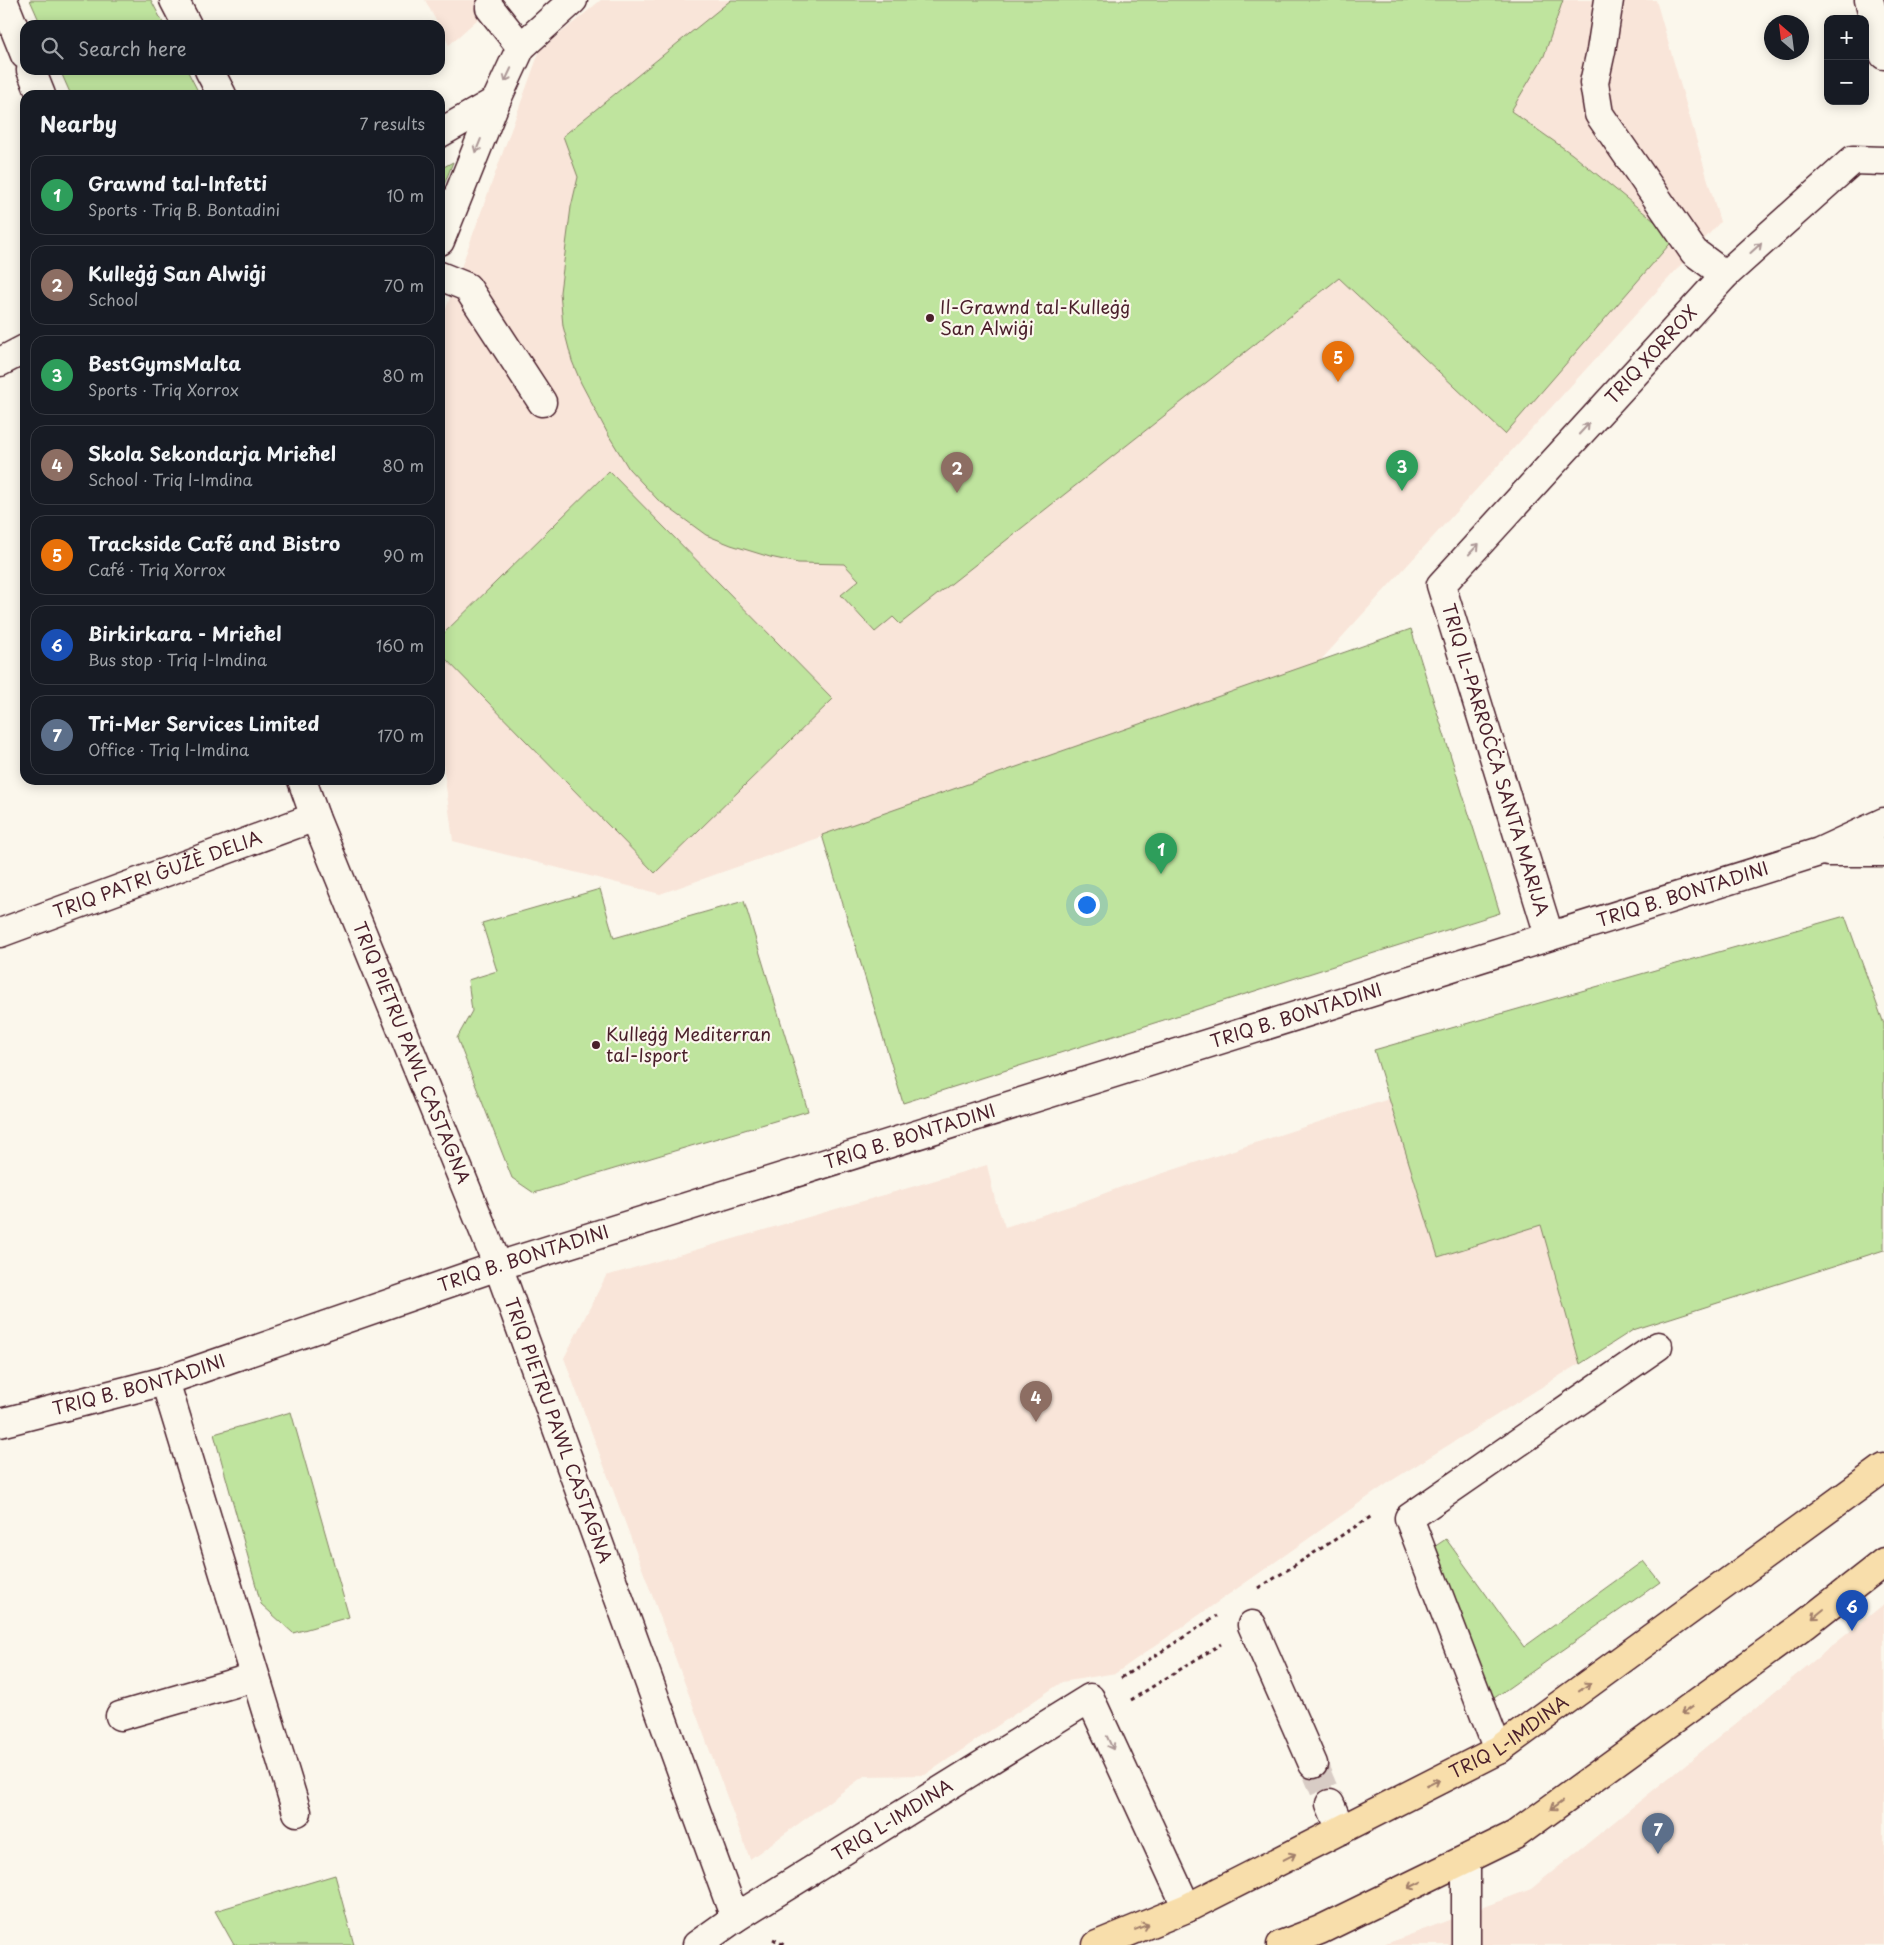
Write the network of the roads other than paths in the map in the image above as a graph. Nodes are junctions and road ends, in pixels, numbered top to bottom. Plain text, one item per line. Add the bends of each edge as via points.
1 (3, 0) edge
2 (174, 0) edge
3 (573, 0) edge
4 (1608, 0) edge
5 (1869, 0) edge
6 (490, 8) dead end
7 (184, 20) edge
8 (20, 42) edge
9 (521, 47) junction
10 (1884, 55) edge
11 (33, 75) edge
12 (212, 75) edge
13 (39, 90) edge
14 (220, 90) edge
15 (496, 101) junction
16 (445, 130) edge
17 (1884, 161) edge
18 (445, 228) edge
19 (1725, 275) junction
20 (445, 278) edge
21 (20, 352) edge
22 (0, 362) edge
23 (542, 402) dead end
24 (1441, 585) joint
25 (304, 785) edge
26 (315, 817) junction
27 (1884, 822) edge
28 (1818, 852) junction
29 (1884, 852) edge
30 (0, 933) edge
31 (1548, 935) junction
32 (498, 1266) junction
33 (1658, 1346) dead end
34 (165, 1381) junction
35 (0, 1423) edge
36 (1884, 1468) edge
37 (1884, 1486) edge
38 (1844, 1498) junction
39 (1884, 1562) edge
40 (1857, 1583) junction
41 (1884, 1583) edge
42 (1252, 1625) road end
43 (255, 1677) junction
44 (120, 1716) dead end
45 (1498, 1750) junction
46 (1313, 1764) tunnel mouth
47 (1330, 1804) tunnel mouth
48 (296, 1812) dead end
49 (1341, 1830) junction
50 (1466, 1860) junction
51 (1187, 1908) junction
52 (735, 1918) junction
53 (697, 1945) edge
54 (1097, 1945) edge
55 (1281, 1945) edge
56 (1466, 1945) edge

1 - 8 street
2 - 7 street
3 - 9 street
4 - 19 street via 1594,83 1599,114 1694,252
5 - 10 street
6 - 9 street
9 -> 15 street
11 - 13 street
12 - 14 street
15 - 16 street
15 -> 18 street
19 -> 17 street, TRIQ XORROX via 1853,160
24 -> 19 street, TRIQ XORROX
20 - 23 street via 467,287
21 - 22 street
24 - 31 street, TRIQ IL-PARROĊĊA SANTA MARIJA
25 - 26 street, TRIQ PIETRU PAWL CASTAGNA
26 - 30 street, TRIQ PATRI ĠUŻÈ DELIA
26 - 32 street, TRIQ PIETRU PAWL CASTAGNA
27 - 28 street, TRIQ B. BONTADINI
28 - 29 street, TRIQ B. BONTADINI
28 - 31 street, TRIQ B. BONTADINI
31 - 32 street, TRIQ B. BONTADINI
32 - 34 street, TRIQ B. BONTADINI
32 - 52 street, TRIQ PIETRU PAWL CASTAGNA
33 - 45 street via 1409,1518
34 - 35 street, TRIQ B. BONTADINI
34 - 43 street
36 - 38 main road, TRIQ L-IMDINA
37 - 38 main road
45 -> 38 main road, TRIQ L-IMDINA
39 - 40 main road
40 - 41 main road
40 -> 50 main road via 1515,1835
42 - 46 street
43 - 44 street
43 - 48 street
49 -> 45 main road, TRIQ L-IMDINA
47 - 49 street
51 -> 49 main road, TRIQ L-IMDINA
50 -> 55 main road via 1320,1930
50 - 56 street
52 -> 51 street, TRIQ L-IMDINA via 1095,1709
54 -> 51 main road, TRIQ L-IMDINA
52 - 53 street, TRIQ L-IMDINA

